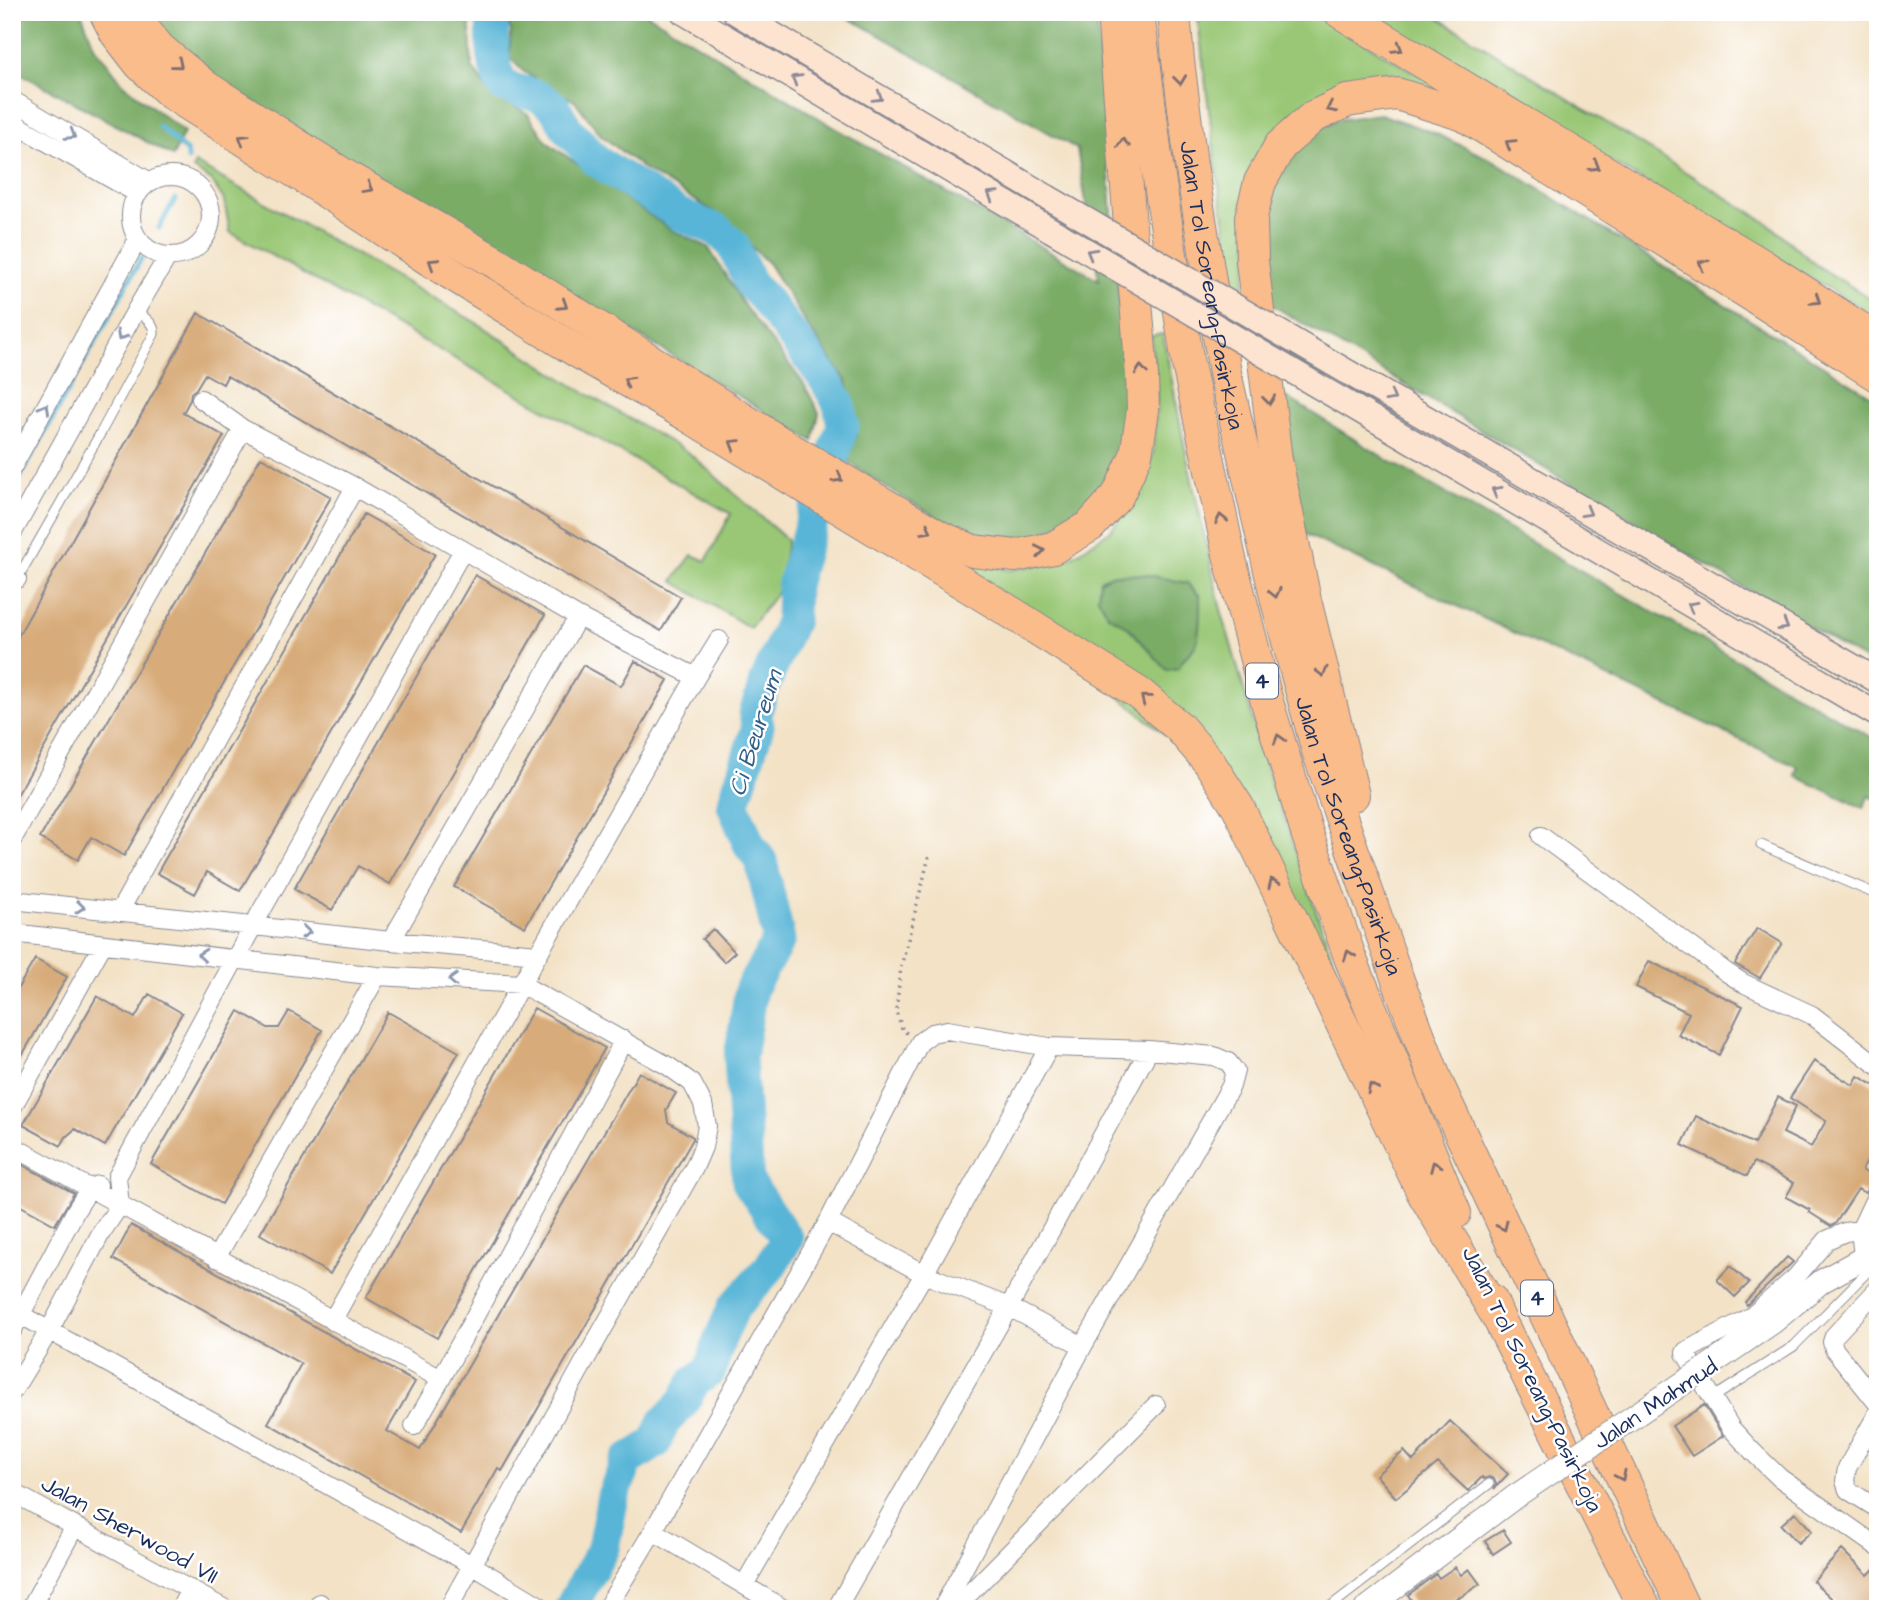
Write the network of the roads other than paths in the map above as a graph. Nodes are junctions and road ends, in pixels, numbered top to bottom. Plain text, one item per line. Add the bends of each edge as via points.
1 (105, 12) edge
2 (134, 12) edge
3 (683, 12) edge
4 (735, 12) edge
5 (1113, 12) edge
6 (1138, 12) edge
7 (1174, 12) edge
8 (1340, 12) edge
9 (12, 100) edge
10 (12, 122) edge
11 (144, 188) junction
12 (138, 239) junction
13 (168, 256) junction
14 (136, 310) junction
15 (1878, 340) edge
16 (1878, 376) edge
17 (201, 399) dead end
18 (243, 429) junction
19 (787, 462) junction
20 (12, 468) edge
21 (355, 487) junction
22 (876, 516) junction
23 (12, 534) edge
24 (463, 550) junction
25 (14, 581) edge
26 (578, 617) junction
27 (719, 640) dead end
28 (696, 677) junction
29 (1878, 681) edge
30 (1878, 715) edge
31 (1541, 836) dead end
32 (12, 840) edge
33 (1760, 845) dead end
34 (1878, 895) edge
35 (12, 900) edge
36 (119, 912) junction
37 (253, 926) junction
38 (12, 933) edge
39 (391, 941) junction
40 (103, 944) junction
41 (537, 954) junction
42 (237, 959) junction
43 (377, 976) junction
44 (1399, 983) junction
45 (521, 984) junction
46 (624, 1040) junction
47 (1049, 1047) junction
48 (1149, 1050) junction
49 (1878, 1066) edge
50 (12, 1108) edge
51 (12, 1146) edge
52 (117, 1177) junction
53 (90, 1188) junction
54 (1878, 1192) edge
55 (120, 1205) junction
56 (828, 1222) junction
57 (1860, 1230) junction
58 (1873, 1256) edge
59 (216, 1258) junction
60 (924, 1273) junction
61 (1878, 1289) edge
62 (1009, 1307) junction
63 (15, 1319) edge
64 (1499, 1320) junction
65 (332, 1321) junction
66 (49, 1331) junction
67 (1083, 1346) junction
68 (441, 1379) junction
69 (12, 1392) edge
70 (1711, 1399) junction
71 (1878, 1404) edge
72 (1156, 1405) dead end
73 (1878, 1413) edge
74 (414, 1426) dead end
75 (1489, 1484) dead end
76 (12, 1492) edge
77 (1878, 1509) edge
78 (75, 1526) junction
79 (653, 1531) junction
80 (1878, 1547) edge
81 (472, 1565) junction
82 (744, 1585) junction
83 (190, 1590) junction
84 (30, 1609) edge
85 (180, 1609) edge
86 (225, 1609) edge
87 (448, 1609) edge
88 (545, 1609) edge
89 (607, 1609) edge
90 (784, 1609) edge
91 (836, 1609) edge
92 (942, 1609) edge
93 (954, 1609) edge
94 (1327, 1609) edge
95 (1366, 1609) edge
96 (1644, 1609) edge
97 (1684, 1609) edge

19 -> 1 highway via 687,415 578,352 172,94 139,64
2 -> 19 highway via 159,48 206,87 349,178 495,262
30 -> 3 main road, bridge
4 -> 29 main road, bridge
22 -> 5 highway via 973,551 1015,555 1053,548 1090,526 1118,495 1136,456 1143,410
64 -> 6 highway, Jalan Tol Soreang–Pasirkoja / 4 via 1351,960 1267,702 1188,364
7 -> 44 highway, Jalan Tol Soreang–Pasirkoja / 4 via 1191,164 1225,373 1277,601 1318,751
8 -> 15 highway via 1759,263
9 -> 11 street
10 - 11 street
11 - 12 street via 132,208
11 - 13 street via 166,176 190,180 207,197 212,220 205,239 188,253
12 - 13 street via 151,251
20 -> 12 street
13 - 14 street
14 -> 23 street
14 - 25 lane via 152,324 154,334
16 -> 44 highway via 1464,116 1397,94 1347,101 1312,117 1280,146 1260,182 1251,217 1252,261 1276,460 1305,600
17 - 18 street
18 - 21 street
18 - 32 street
19 - 22 highway
21 - 24 street
21 - 36 street
64 -> 22 highway via 1423,1193 1238,807 1209,762 1179,727 1140,694 1004,608
24 - 26 street
24 - 37 street
26 - 28 street
26 - 39 street
27 - 28 street
28 - 41 street
31 - 49 street via 1743,984 1812,1015
33 - 34 lane
35 -> 36 street
36 - 37 street
37 -> 39 street
37 - 42 street
38 - 40 street
39 - 41 street
42 -> 40 street
40 - 50 street
41 - 45 street
42 - 43 street
42 - 52 street
45 -> 43 street
43 - 59 street
44 -> 97 highway, Jalan Tol Soreang–Pasirkoja / 4 via 1437,1083
45 - 46 street
45 - 65 street
46 - 68 street
46 - 81 street via 692,1083 707,1126 703,1147
47 - 48 street
47 - 56 street via 947,1030 920,1042
47 - 60 street
48 - 62 street
48 - 67 street via 1214,1056 1235,1071 1231,1086
51 - 53 street
52 - 53 street
52 - 55 street
53 - 55 street
53 - 63 street
54 - 57 street
55 - 59 street
55 - 66 street
56 - 60 street
56 - 79 street
57 - 58 street
57 - 70 street via 1827,1240 1797,1277 1752,1316 1686,1351
58 - 70 lane via 1794,1346
58 - 95 street, Jalan Mahmud, bridge via 1822,1281 1773,1322 1516,1496
59 - 65 street
60 - 62 street
60 - 82 street
61 - 71 street via 1832,1342
62 - 67 street
62 - 91 street
63 - 66 street
64 - 96 highway, Jalan Tol Soreang–Pasirkoja / 4
65 - 68 street
66 - 69 street
66 - 81 street
67 - 92 street
68 - 74 street
70 - 80 street via 1731,1428 1780,1478
72 - 93 street
73 - 77 street via 1847,1468 1845,1480 1848,1490
75 - 94 lane
76 - 78 street, Jalan Sherwood VII
78 - 83 street, Jalan Sherwood VII
78 - 84 street
79 - 82 street
79 - 89 street
81 - 87 street
81 - 88 street
82 - 90 street
83 - 85 street
83 - 86 street, Jalan Sherwood VII

